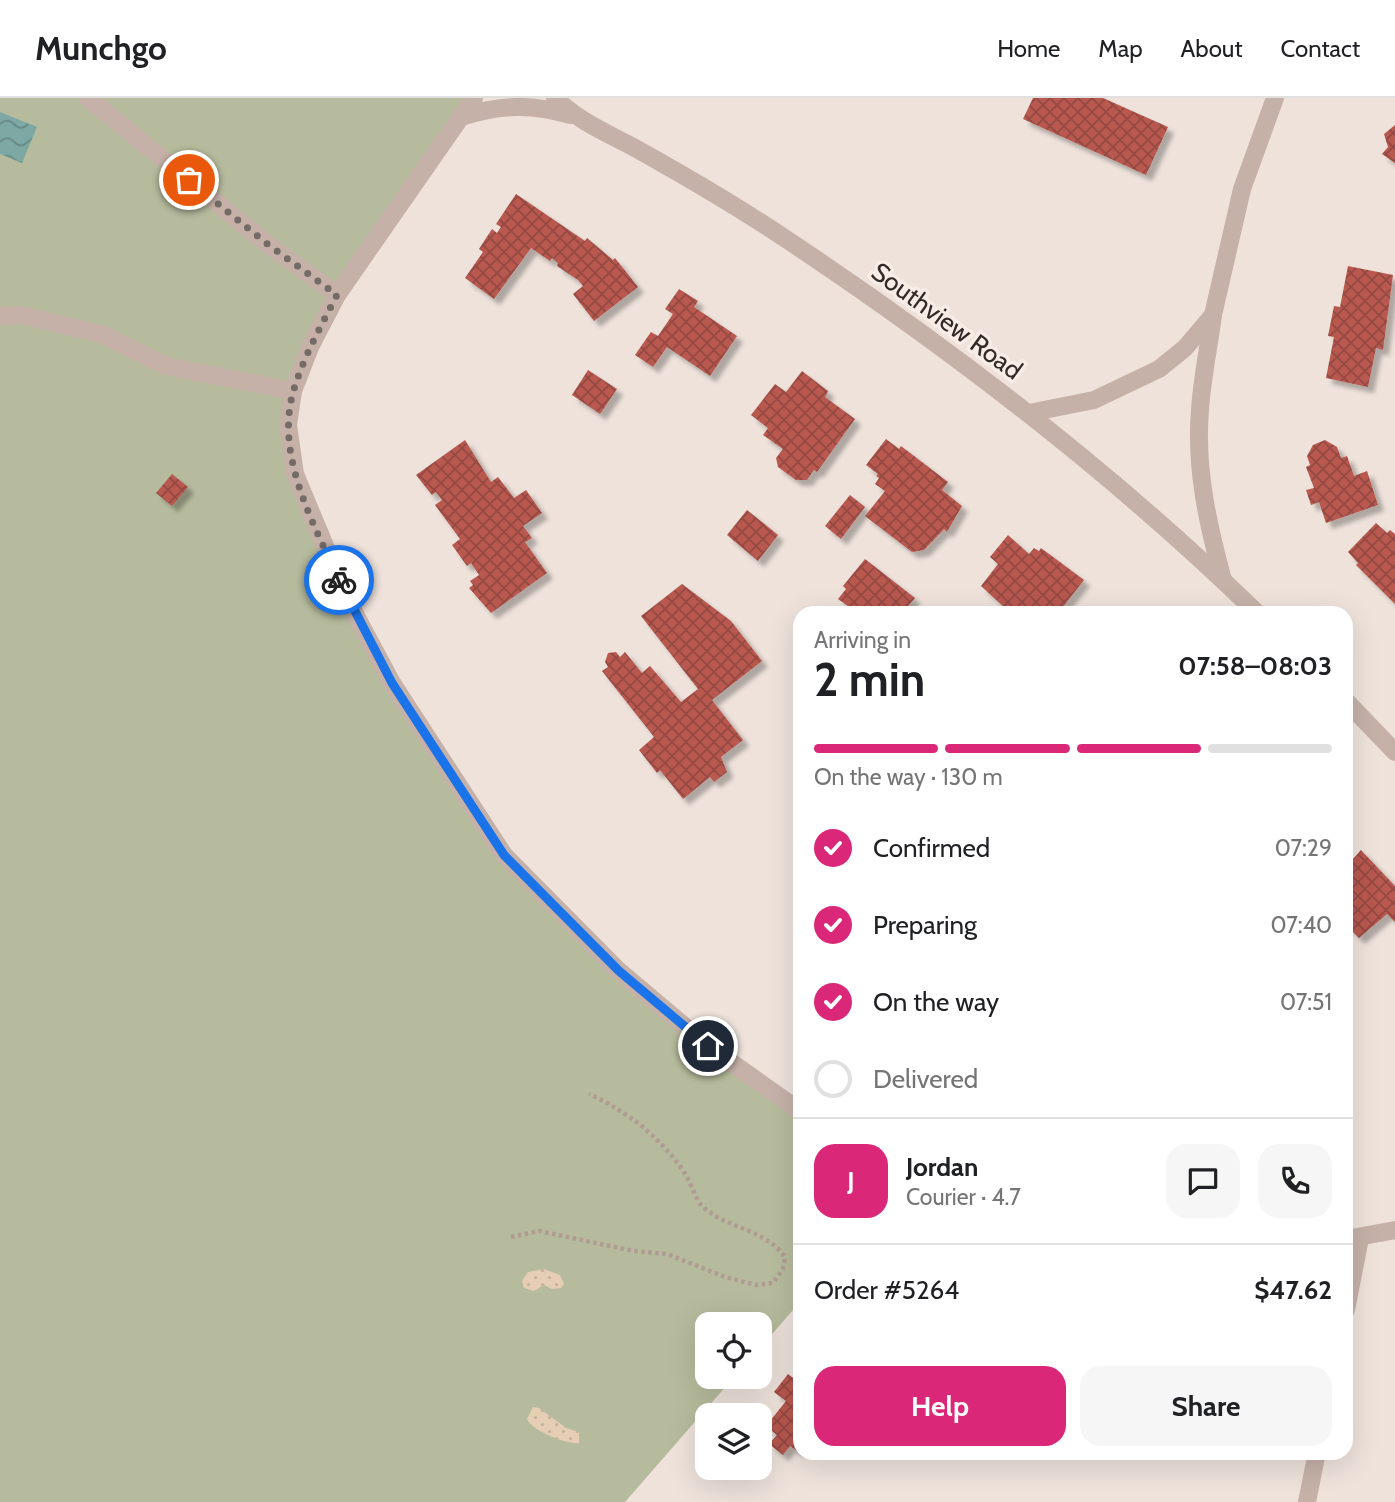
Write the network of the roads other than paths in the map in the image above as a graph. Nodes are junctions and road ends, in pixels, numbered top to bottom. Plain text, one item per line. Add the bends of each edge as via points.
1 (89, 98) edge
2 (474, 98) edge
3 (555, 98) edge
4 (1275, 98) edge
5 (576, 116) junction
6 (461, 117) junction
7 (337, 295) junction
8 (1213, 314) junction
9 (0, 316) edge
10 (293, 391) junction
11 (1029, 413) junction
12 (1223, 580) junction
13 (1250, 606) edge
14 (1353, 708) edge
15 (1395, 752) edge
16 (793, 1106) edge
17 (1395, 1230) edge
18 (1353, 1238) edge
19 (1315, 1460) edge
20 (1307, 1502) edge

1 - 7 street
2 - 6 street
3 - 5 street, Southview Road
4 - 8 street via 1242,189
5 - 6 street, Southview Road via 522,105
5 - 11 street, Southview Road via 786,239
6 - 7 street
7 - 10 street
8 - 11 street via 1185,348 1159,369 1094,400
8 - 12 street via 1200,411 1200,464
9 - 10 street via 21,315 101,334 166,366
10 - 16 street via 288,425 295,474 348,601 392,683 504,855 619,971 708,1046
11 - 12 street, Southview Road
12 - 13 street, Southview Road
14 - 15 street
17 - 18 street
19 - 20 street

